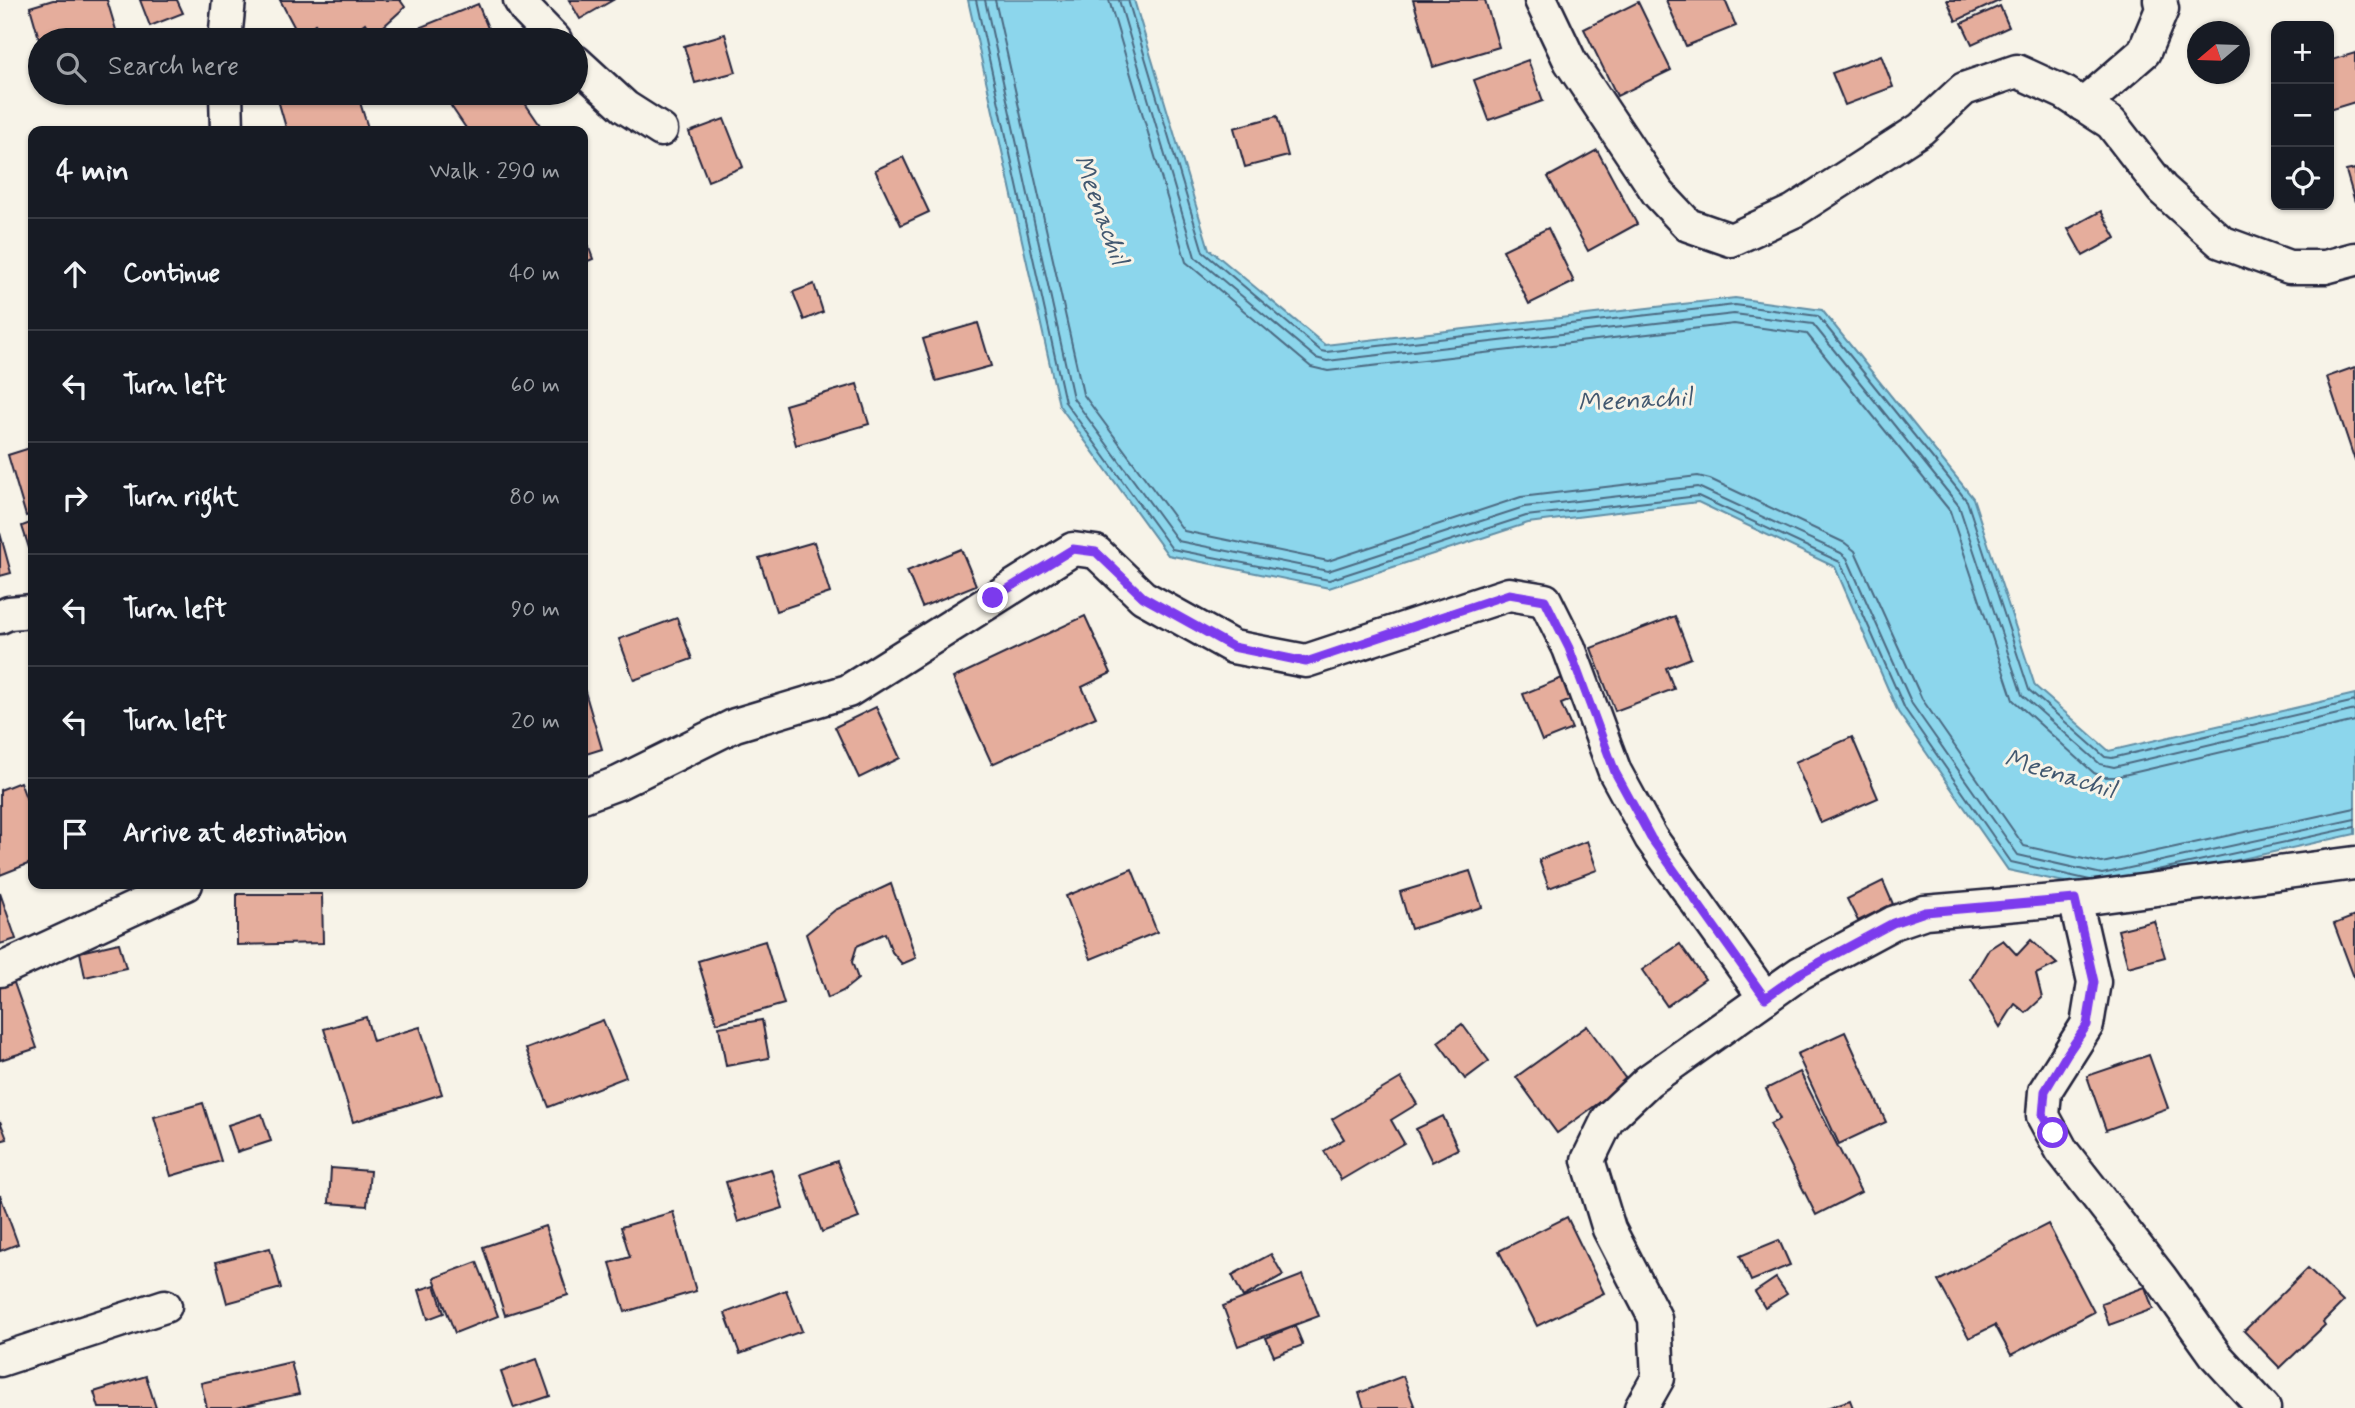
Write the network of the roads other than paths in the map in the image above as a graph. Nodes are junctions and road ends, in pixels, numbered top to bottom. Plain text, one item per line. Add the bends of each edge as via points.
1 (229, 0) edge
2 (520, 0) edge
3 (1541, 0) edge
4 (2160, 0) edge
5 (226, 28) edge
6 (543, 28) edge
7 (588, 73) edge
8 (226, 105) edge
9 (2083, 105) junction
10 (227, 126) edge
11 (661, 130) dead end
12 (2355, 259) edge
13 (28, 611) edge
14 (0, 617) edge
15 (588, 794) edge
16 (2355, 863) edge
17 (175, 889) edge
18 (2075, 899) junction
19 (0, 970) edge
20 (1765, 998) junction
21 (166, 1306) dead end
22 (0, 1360) edge
23 (1641, 1408) edge
24 (2264, 1408) edge

1 - 5 street
2 - 6 street
3 - 9 street via 1570,61 1658,193 1688,225 1731,240 1794,211 1898,144 1964,89 2017,71
4 - 9 street via 2162,9 2144,52
7 - 11 street via 625,107
8 - 10 street
9 - 12 street via 2111,123 2162,189 2221,242 2289,267 2325,267
13 - 14 street
15 - 20 street via 736,725 848,691 1073,549 1096,552 1143,597 1233,647 1306,662 1509,594 1545,600 1569,648 1615,772 1651,838
16 - 18 street
17 - 19 street
18 - 20 street via 1925,912 1893,923
18 - 24 street via 2094,982 2087,1025 2045,1091 2043,1115 2062,1151 2217,1357
20 - 23 street via 1648,1081 1608,1119 1588,1160 1609,1229 1655,1318 1658,1378
21 - 22 street

